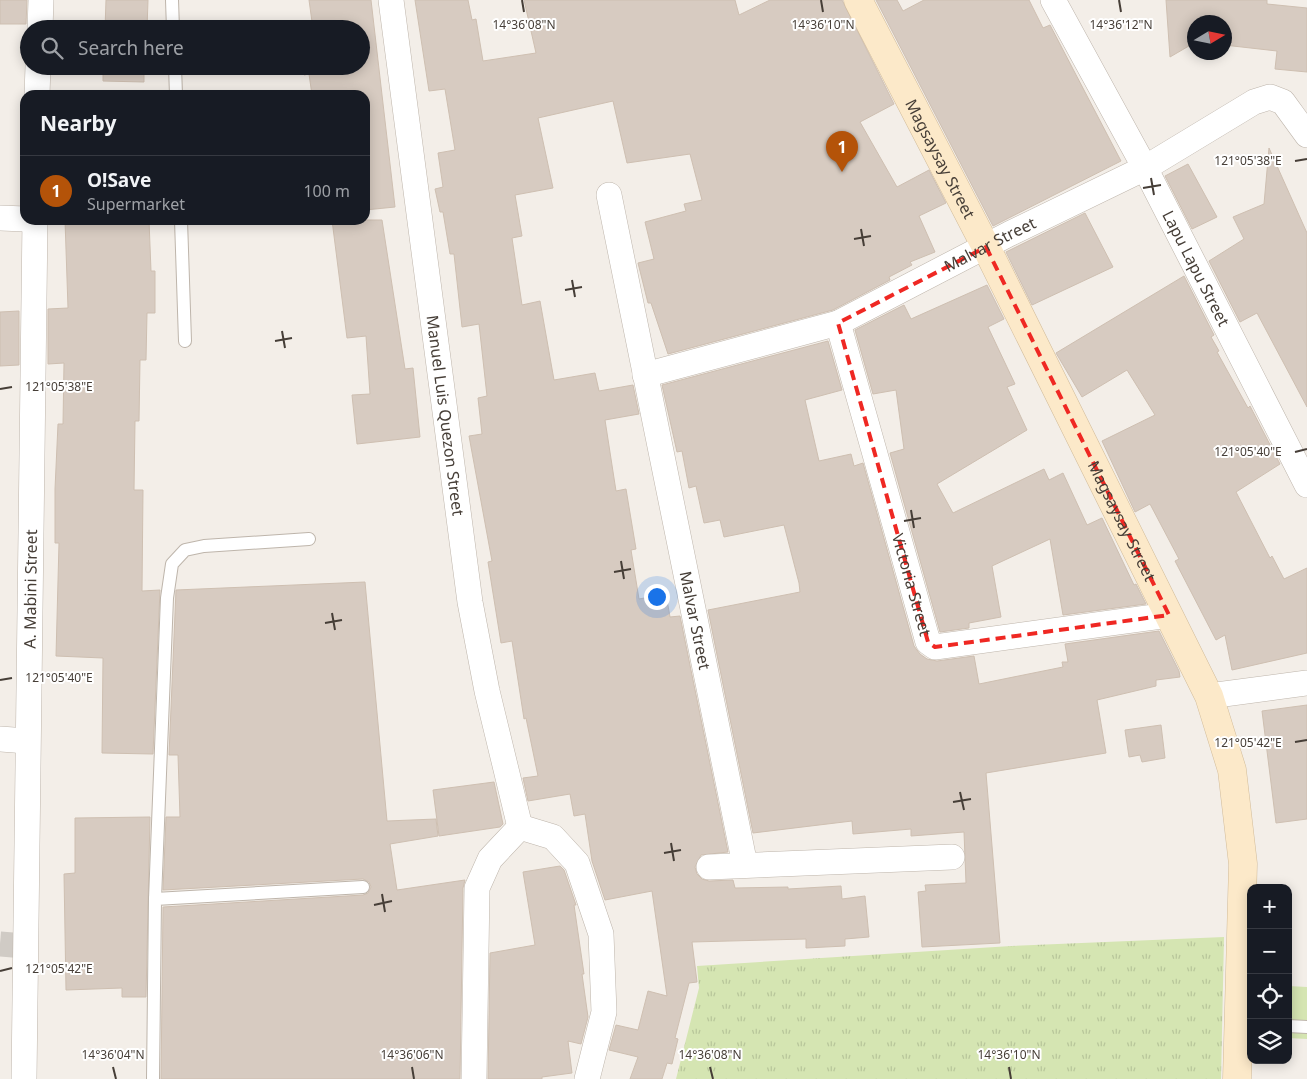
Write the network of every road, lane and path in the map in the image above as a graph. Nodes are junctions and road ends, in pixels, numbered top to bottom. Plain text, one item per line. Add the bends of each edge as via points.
1 (41, 0) edge
2 (172, 0) edge
3 (391, 0) edge
4 (858, 0) edge
5 (1053, 0) edge
6 (40, 20) edge
7 (173, 20) edge
8 (38, 75) edge
9 (175, 75) edge
10 (37, 90) edge
11 (176, 90) edge
12 (1307, 135) edge
13 (1146, 168) junction
14 (609, 195) dead end
15 (0, 218) edge
16 (20, 219) edge
17 (36, 225) edge
18 (181, 225) edge
19 (986, 247) junction
20 (838, 323) junction
21 (185, 341) dead end
22 (645, 376) junction
23 (1307, 485) edge
24 (309, 539) dead end
25 (1169, 615) junction
26 (1307, 683) edge
27 (1209, 696) junction
28 (0, 739) edge
29 (28, 741) junction
30 (520, 827) junction
31 (952, 857) dead end
32 (745, 865) junction
33 (709, 867) dead end
34 (363, 887) dead end
35 (155, 899) junction
36 (1245, 1025) edge
37 (1292, 1026) edge
38 (1307, 1026) edge
39 (24, 1079) edge
40 (153, 1079) edge
41 (474, 1079) edge
42 (587, 1079) edge
43 (1237, 1079) edge

1 - 6 street
2 - 7 lane
3 - 30 street, Manuel Luis Quezon Street via 470,602 487,691
4 - 19 street, Magsaysay Street
5 - 13 street, Lapu Lapu Street
8 - 10 street
9 - 11 lane
12 - 13 street, Malvar Street via 1283,102 1270,97 1254,102
13 - 19 street, Malvar Street
13 - 23 street, Lapu Lapu Street
14 - 22 street, Malvar Street
15 - 16 street
17 - 29 street, A. Mabini Street
18 - 21 lane
19 - 20 street, Malvar Street
19 - 25 street, Magsaysay Street
20 - 22 street, Malvar Street
20 - 25 street, Victoria Street via 928,642 935,647
22 - 32 street, Malvar Street
24 - 35 lane via 204,546 185,550 172,564 167,598
25 - 27 street, Magsaysay Street
26 - 27 street
27 - 36 street, Magsaysay Street via 1232,770 1243,864
28 - 29 street
29 - 39 street, A. Mabini Street
30 - 41 street via 490,858 477,888
30 - 42 street via 553,837 577,863 601,934 604,1012
31 - 32 street
32 - 33 street
34 - 35 lane
35 - 40 lane
36 - 43 street, Magsaysay Street
37 - 38 lane

